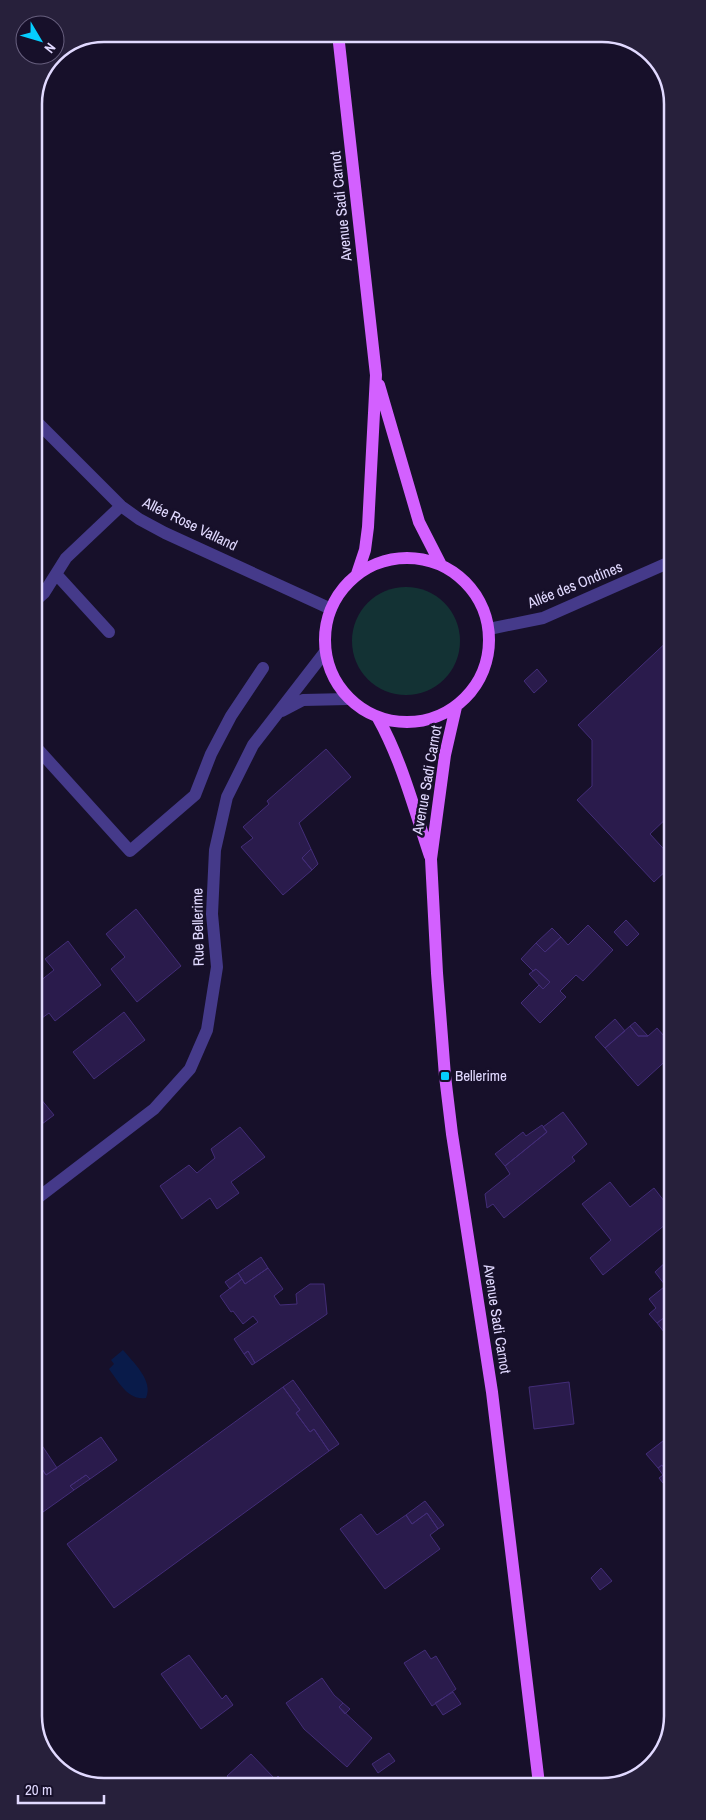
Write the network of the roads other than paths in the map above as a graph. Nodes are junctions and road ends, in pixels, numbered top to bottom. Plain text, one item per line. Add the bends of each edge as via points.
1 (339, 43) edge
2 (376, 375) junction
3 (43, 428) edge
4 (121, 506) junction
5 (441, 564) junction
6 (664, 565) edge
7 (56, 574) junction
8 (357, 574) junction
9 (43, 594) edge
10 (331, 609) junction
11 (489, 629) junction
12 (109, 632) dead end
13 (325, 652) junction
14 (263, 668) dead end
15 (348, 699) junction
16 (456, 707) junction
17 (278, 714) junction
18 (378, 718) junction
19 (43, 755) edge
20 (431, 859) junction
21 (43, 1195) edge
22 (538, 1778) edge

1 - 2 main road, Avenue Sadi Carnot
2 - 5 main road, Avenue Sadi Carnot via 419,522
2 - 8 main road, Avenue Sadi Carnot via 368,527
3 - 4 street, Allée Rose Valland
4 - 7 street via 66,558
4 - 10 street, Allée Rose Valland via 165,533
5 - 8 main road via 420,558 398,558 376,563
5 - 11 main road via 459,575 474,591 484,609
6 - 11 street, Allée des Ondines via 543,618
7 - 9 street
7 - 12 street
8 - 10 main road via 341,590
10 - 13 main road via 325,630
11 - 16 main road via 489,651 483,672 472,692
13 - 15 main road via 333,678
13 - 17 street, Rue Bellerime
14 - 19 street via 231,716 195,795 130,851
15 - 17 street, Rue Bellerime via 303,700
15 - 18 main road
16 - 18 main road via 438,717 419,722 398,723
16 - 20 main road, Avenue Sadi Carnot via 445,755
17 - 21 street, Rue Bellerime via 253,745 227,797 215,850 212,914 217,967 207,1030 190,1069 154,1109
18 - 20 main road, Avenue Sadi Carnot via 390,739
20 - 22 main road, Avenue Sadi Carnot via 439,1001 452,1134 492,1392

